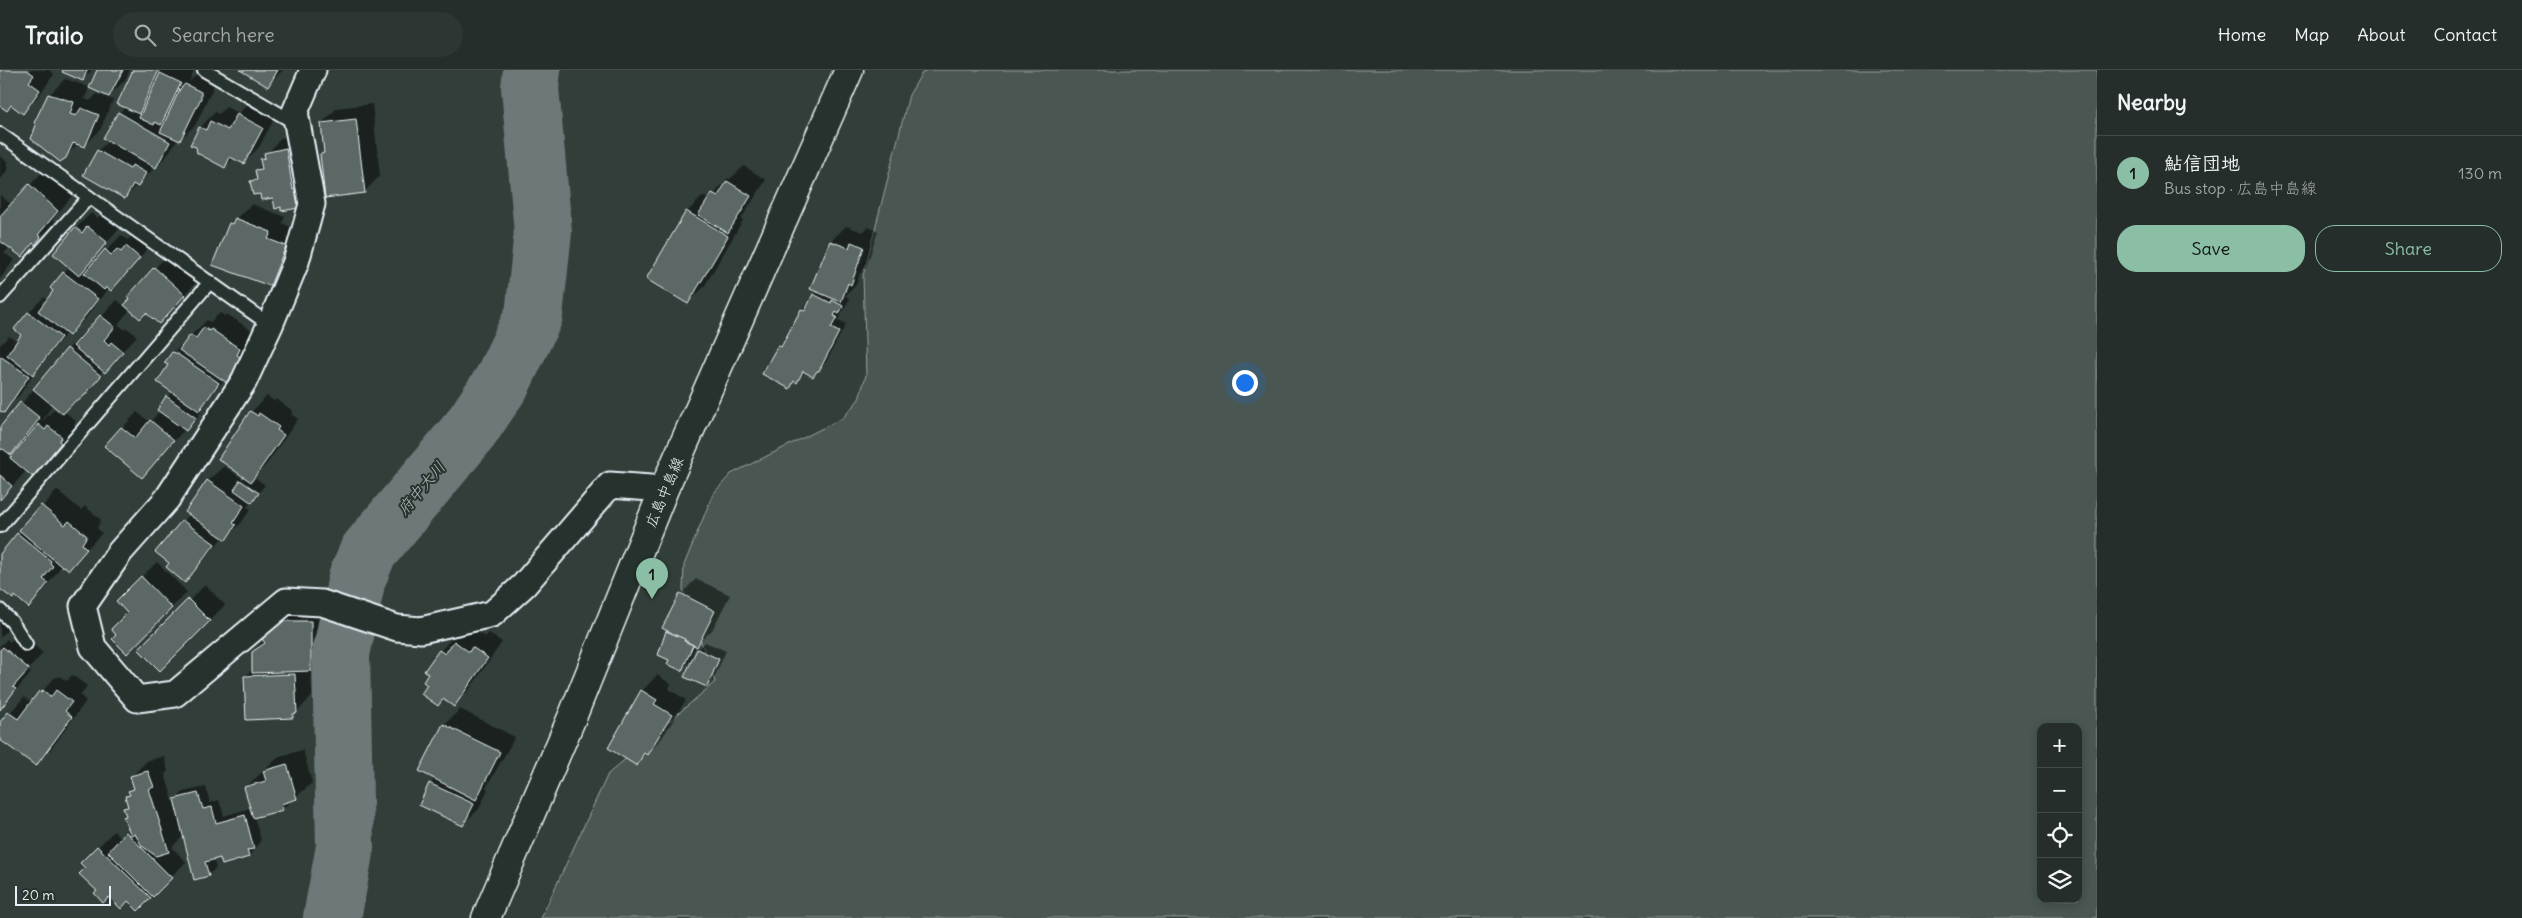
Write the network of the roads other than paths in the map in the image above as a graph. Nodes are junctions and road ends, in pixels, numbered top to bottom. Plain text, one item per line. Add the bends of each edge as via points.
1 (204, 70) edge
2 (313, 70) edge
3 (849, 70) edge
4 (297, 124) junction
5 (0, 134) edge
6 (89, 197) junction
7 (210, 282) junction
8 (0, 297) edge
9 (270, 325) junction
10 (664, 489) junction
11 (0, 526) edge
12 (0, 610) edge
13 (26, 644) dead end
14 (486, 918) edge

1 - 4 lane
2 - 4 street via 295,112
3 - 10 main road, 広島中島線
4 - 9 street via 312,204 296,262
5 - 6 lane
6 - 7 lane
6 - 8 lane
7 - 9 lane
7 - 11 lane
9 - 10 street via 244,381 167,499 120,552 83,606 93,647 137,699 175,694 286,601 322,603 397,628 422,630 492,614 524,585 610,484
10 - 14 main road, 広島中島線
12 - 13 lane

